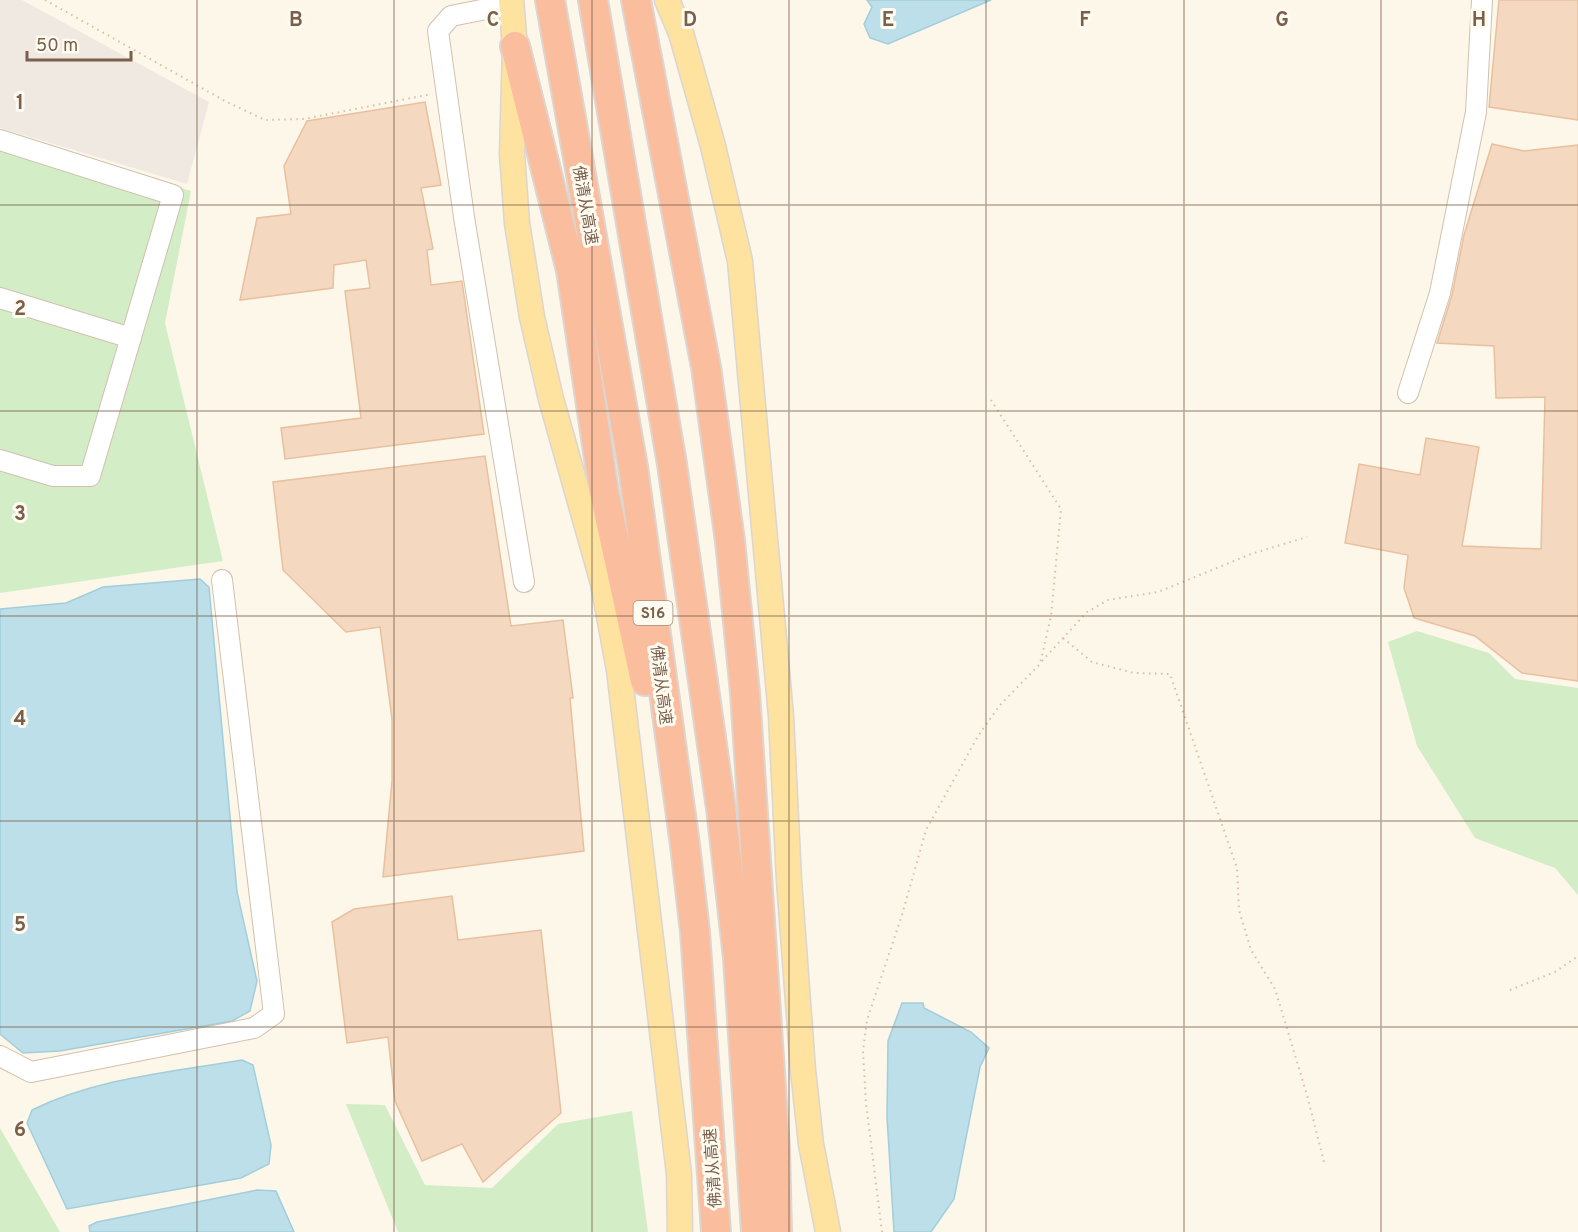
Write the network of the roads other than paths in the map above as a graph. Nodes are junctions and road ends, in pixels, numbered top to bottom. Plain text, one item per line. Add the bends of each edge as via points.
1 (550, 0) edge
2 (593, 0) edge
3 (636, 0) edge
4 (667, 0) edge
5 (1482, 0) edge
6 (512, 2) edge
7 (516, 46) junction
8 (0, 140) edge
9 (0, 298) edge
10 (131, 338) junction
11 (1408, 393) dead end
12 (0, 460) edge
13 (222, 580) dead end
14 (524, 582) dead end
15 (691, 896) junction
16 (0, 1056) edge
17 (680, 1232) edge
18 (716, 1232) edge
19 (756, 1232) edge
20 (777, 1232) edge
21 (828, 1232) edge

1 - 15 highway, 佛清从高速 / S16 via 633,467
2 - 19 highway, S16 via 672,464 721,808 738,958
3 - 20 highway via 706,367 730,541 745,693
4 - 21 main road via 681,33 741,261 781,716 803,1070 811,1144
5 - 11 street via 1476,112 1440,293
6 - 7 main road
6 - 14 street via 451,16 438,32
7 - 15 highway via 571,270 604,492 673,832
7 - 17 main road via 512,154 517,223 537,338 603,584 619,670 679,1174
8 - 10 street via 173,195
9 - 10 street
10 - 12 street via 90,476 53,476
13 - 16 street via 274,1014 255,1028 31,1072
15 - 18 highway, 佛清从高速 / S16

